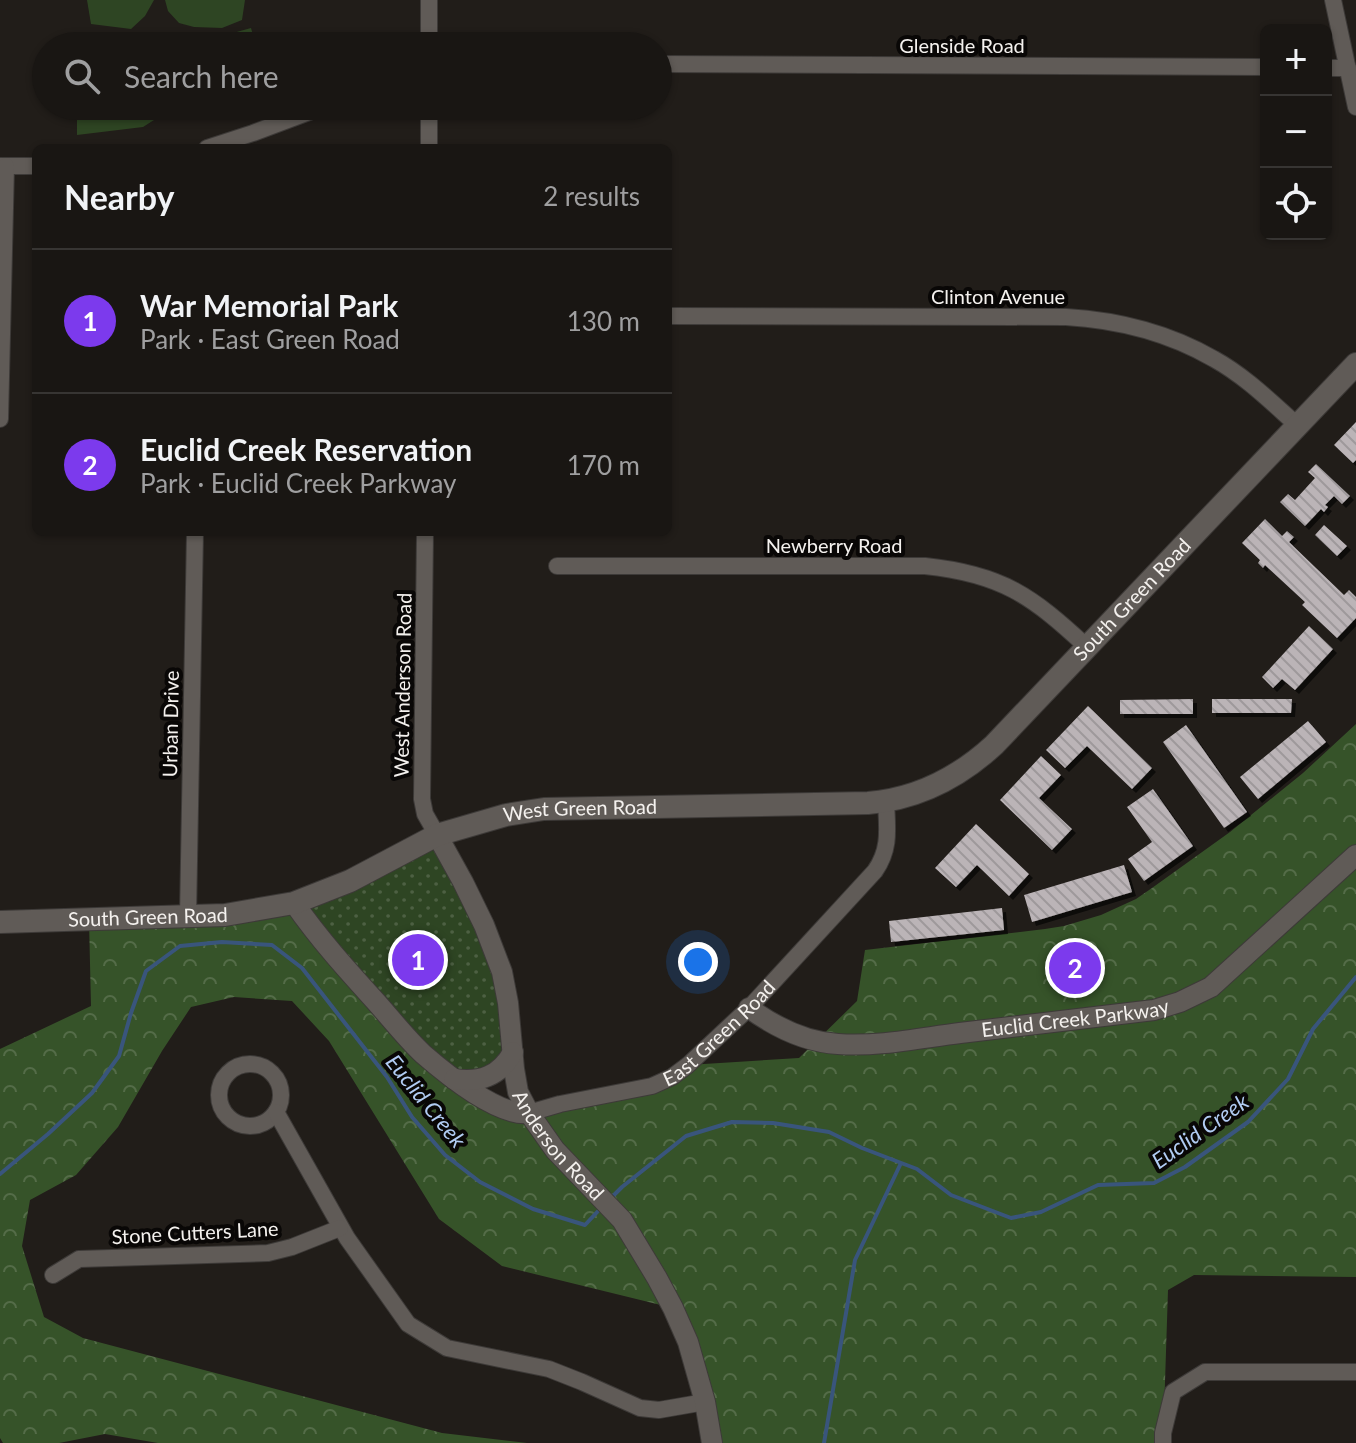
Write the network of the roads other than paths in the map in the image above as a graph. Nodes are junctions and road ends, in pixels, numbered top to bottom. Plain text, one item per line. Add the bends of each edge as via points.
1 (429, 0) edge
2 (1333, 0) edge
3 (429, 32) edge
4 (672, 64) edge
5 (1260, 67) edge
6 (1332, 68) edge
7 (1348, 68) junction
8 (1356, 107) edge
9 (286, 120) edge
10 (429, 120) edge
11 (218, 144) edge
12 (429, 144) edge
13 (3, 166) edge
14 (32, 166) edge
15 (672, 316) edge
16 (1356, 364) edge
17 (0, 419) edge
18 (1297, 425) junction
19 (195, 536) edge
20 (425, 536) edge
21 (557, 566) dead end
22 (1087, 647) junction
23 (886, 801) junction
24 (437, 835) junction
25 (1356, 855) edge
26 (294, 903) junction
27 (188, 916) junction
28 (0, 922) edge
29 (749, 1008) junction
30 (513, 1052) junction
31 (454, 1079) junction
32 (276, 1112) dead end
33 (529, 1113) junction
34 (340, 1228) junction
35 (53, 1275) dead end
36 (1356, 1372) edge
37 (705, 1402) junction
38 (712, 1443) edge
39 (1163, 1443) edge

1 - 3 street
2 - 7 street
4 - 5 street, Glenside Road
6 - 7 street
7 - 8 street
9 - 11 street
10 - 12 street
13 - 14 street
13 - 17 street
15 - 18 street, Clinton Avenue via 1095,319 1168,338 1216,360
16 - 18 main road, South Green Road
18 - 22 main road, South Green Road
19 - 27 street, Urban Drive
20 - 24 street, West Anderson Road via 422,799
21 - 22 street, Newberry Road via 949,568 1018,591
22 - 23 main road, South Green Road via 978,761 938,785
23 - 24 main road, West Green Road via 544,809
23 - 29 street, East Green Road via 887,844 881,862
24 - 26 main road, West Green Road via 350,881
24 - 30 street, Anderson Road via 492,943 508,1003
25 - 29 street, Euclid Creek Parkway via 1211,987 1154,1010 838,1044 790,1032
26 - 27 main road, South Green Road
26 - 31 street via 400,1029
27 - 28 main road, South Green Road
29 - 33 street, East Green Road via 672,1077
30 - 31 street via 500,1071
30 - 33 street, Anderson Road via 518,1092
31 - 33 street via 511,1113
32 - 34 street
33 - 37 street, Anderson Road via 555,1150 622,1220 673,1308
34 - 35 street, Stone Cutters Lane via 268,1253 79,1259
34 - 37 street via 408,1324 447,1348 549,1369 640,1408
36 - 39 street via 1205,1372 1173,1392
37 - 38 street, Anderson Road

